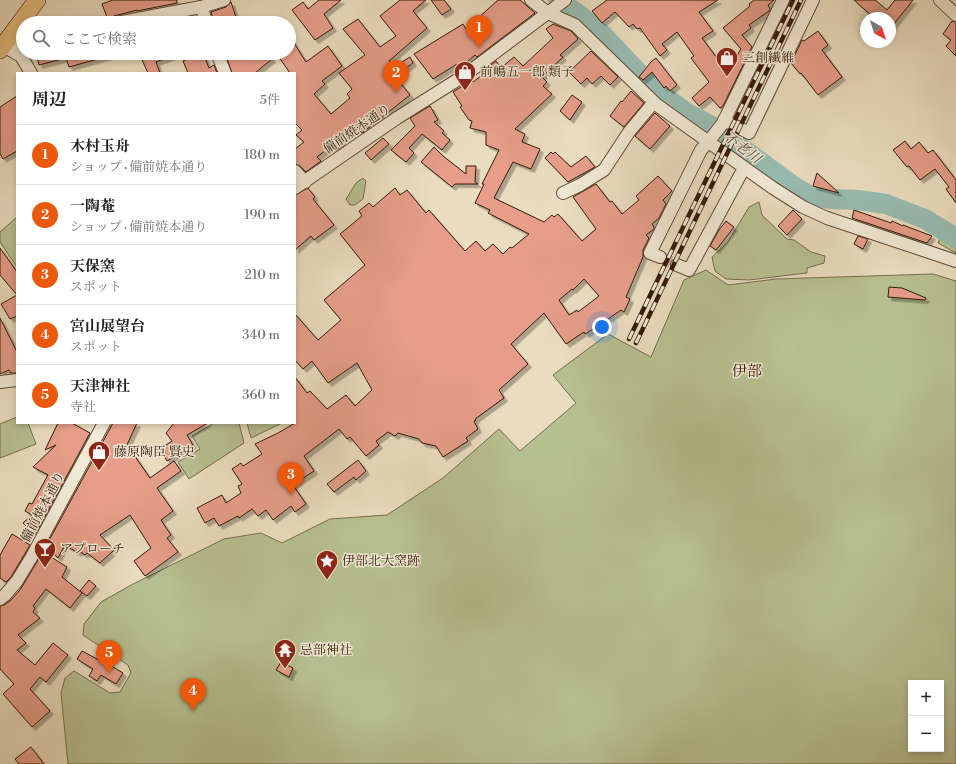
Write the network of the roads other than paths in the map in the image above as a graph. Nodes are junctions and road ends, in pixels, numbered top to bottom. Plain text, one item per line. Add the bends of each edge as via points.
1 (36, 0) edge
2 (224, 0) edge
3 (531, 0) edge
4 (565, 0) edge
5 (783, 0) edge
6 (813, 0) edge
7 (940, 0) edge
8 (201, 7) junction
9 (550, 11) junction
10 (956, 15) edge
11 (24, 16) edge
12 (153, 16) edge
13 (204, 16) edge
14 (16, 27) edge
15 (16, 44) edge
16 (1, 47) edge
17 (16, 54) edge
18 (23, 60) edge
19 (220, 60) edge
20 (30, 72) edge
21 (225, 72) edge
22 (654, 102) junction
23 (724, 121) junction
24 (711, 139) junction
25 (744, 168) junction
26 (296, 174) edge
27 (300, 185) edge
28 (563, 193) dead end
29 (660, 257) tunnel mouth
30 (956, 261) edge
31 (677, 265) tunnel mouth
32 (16, 380) edge
33 (0, 382) edge
34 (103, 424) edge
35 (2, 594) edge

1 - 11 highway
2 - 8 street
3 - 9 street
4 - 9 street, 備前焼本通り
5 - 23 street
6 - 23 street via 749,133
7 - 10 street
8 - 12 street
8 - 13 street
9 - 22 street via 575,25
9 - 27 street, 備前焼本通り via 465,75
14 - 16 highway
15 - 16 street
16 - 17 street
18 - 20 street
19 - 21 street
22 - 24 street via 696,133
22 - 28 street via 629,132 604,170
23 - 24 street
24 - 25 street
24 - 29 street via 701,150 650,253
25 - 30 street via 803,207 827,218
25 - 31 street via 689,270
26 - 27 street
32 - 33 street
34 - 35 street, 備前焼本通り via 31,558 17,581

